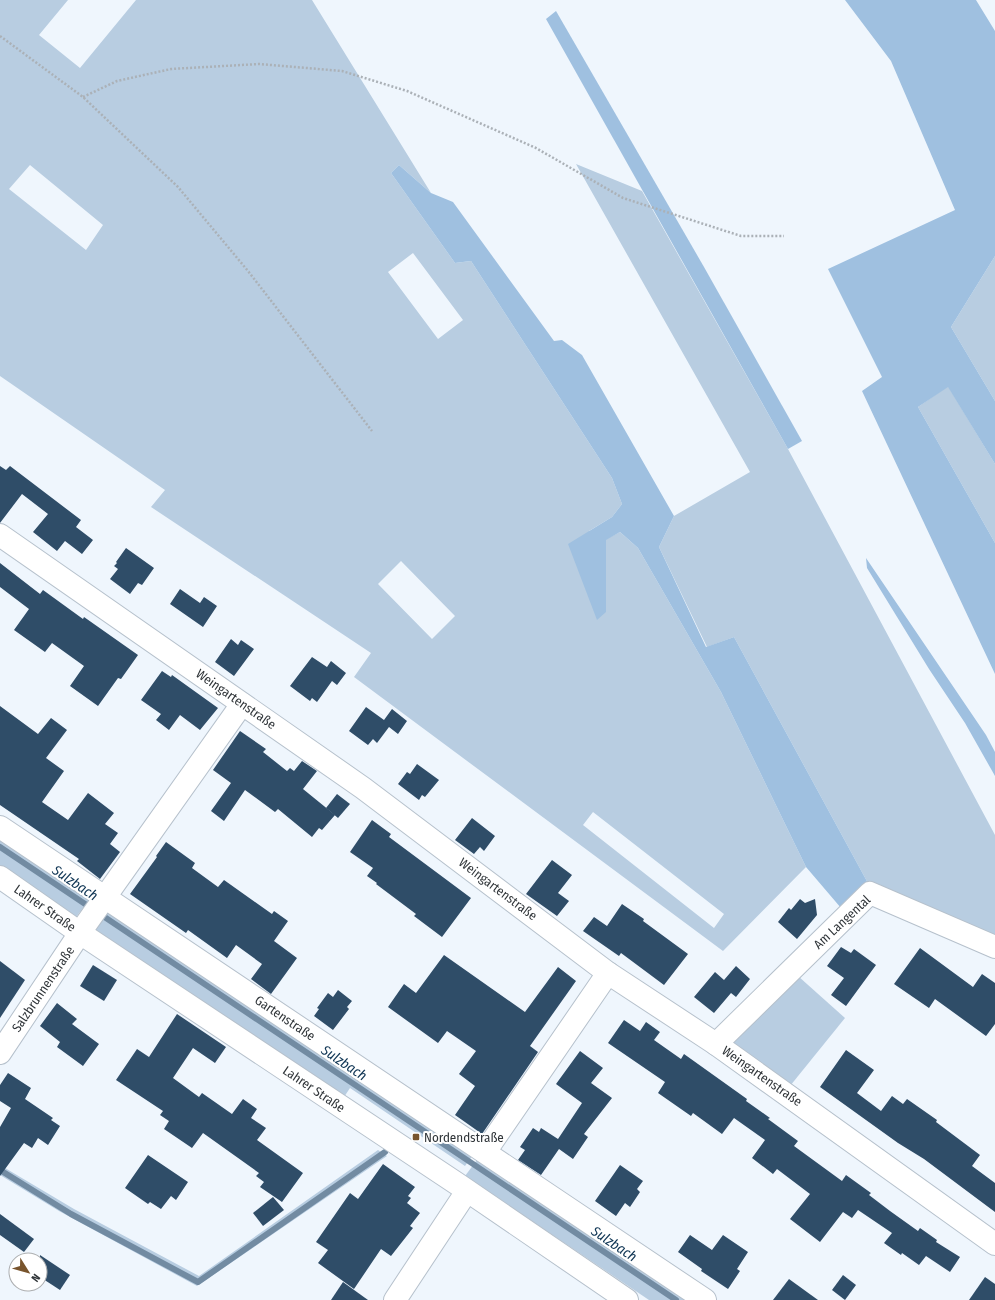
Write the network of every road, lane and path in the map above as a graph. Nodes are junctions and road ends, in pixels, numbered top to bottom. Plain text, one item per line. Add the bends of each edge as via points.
1 (0, 36) edge
2 (83, 97) junction
3 (784, 236) dead end
4 (372, 431) dead end
5 (0, 535) edge
6 (242, 704) junction
7 (0, 827) edge
8 (0, 877) edge
9 (103, 900) junction
10 (83, 929) junction
11 (995, 947) edge
12 (608, 973) junction
13 (716, 1044) junction
14 (0, 1053) edge
15 (485, 1152) junction
16 (467, 1191) junction
17 (995, 1244) edge
18 (395, 1300) edge
19 (627, 1300) edge
20 (705, 1300) edge

1 - 2 path
2 - 3 path via 117,81 171,69 258,64 342,71 407,91 536,148 623,198 741,236
2 - 4 path via 178,187 248,271
5 - 6 street, Weingartenstraße
6 - 9 street
6 - 12 street, Weingartenstraße via 364,788
7 - 9 street, Gartenstraße
8 - 10 street, Lahrer Straße
9 - 10 street
9 - 15 street, Gartenstraße
10 - 14 street, Salzbrunnenstraße
10 - 16 street, Lahrer Straße
11 - 13 street, Am Langental via 870,893
12 - 13 street, Weingartenstraße
12 - 15 street
13 - 17 street, Weingartenstraße
15 - 20 street, Gartenstraße
16 - 18 street
16 - 19 street, Lahrer Straße

